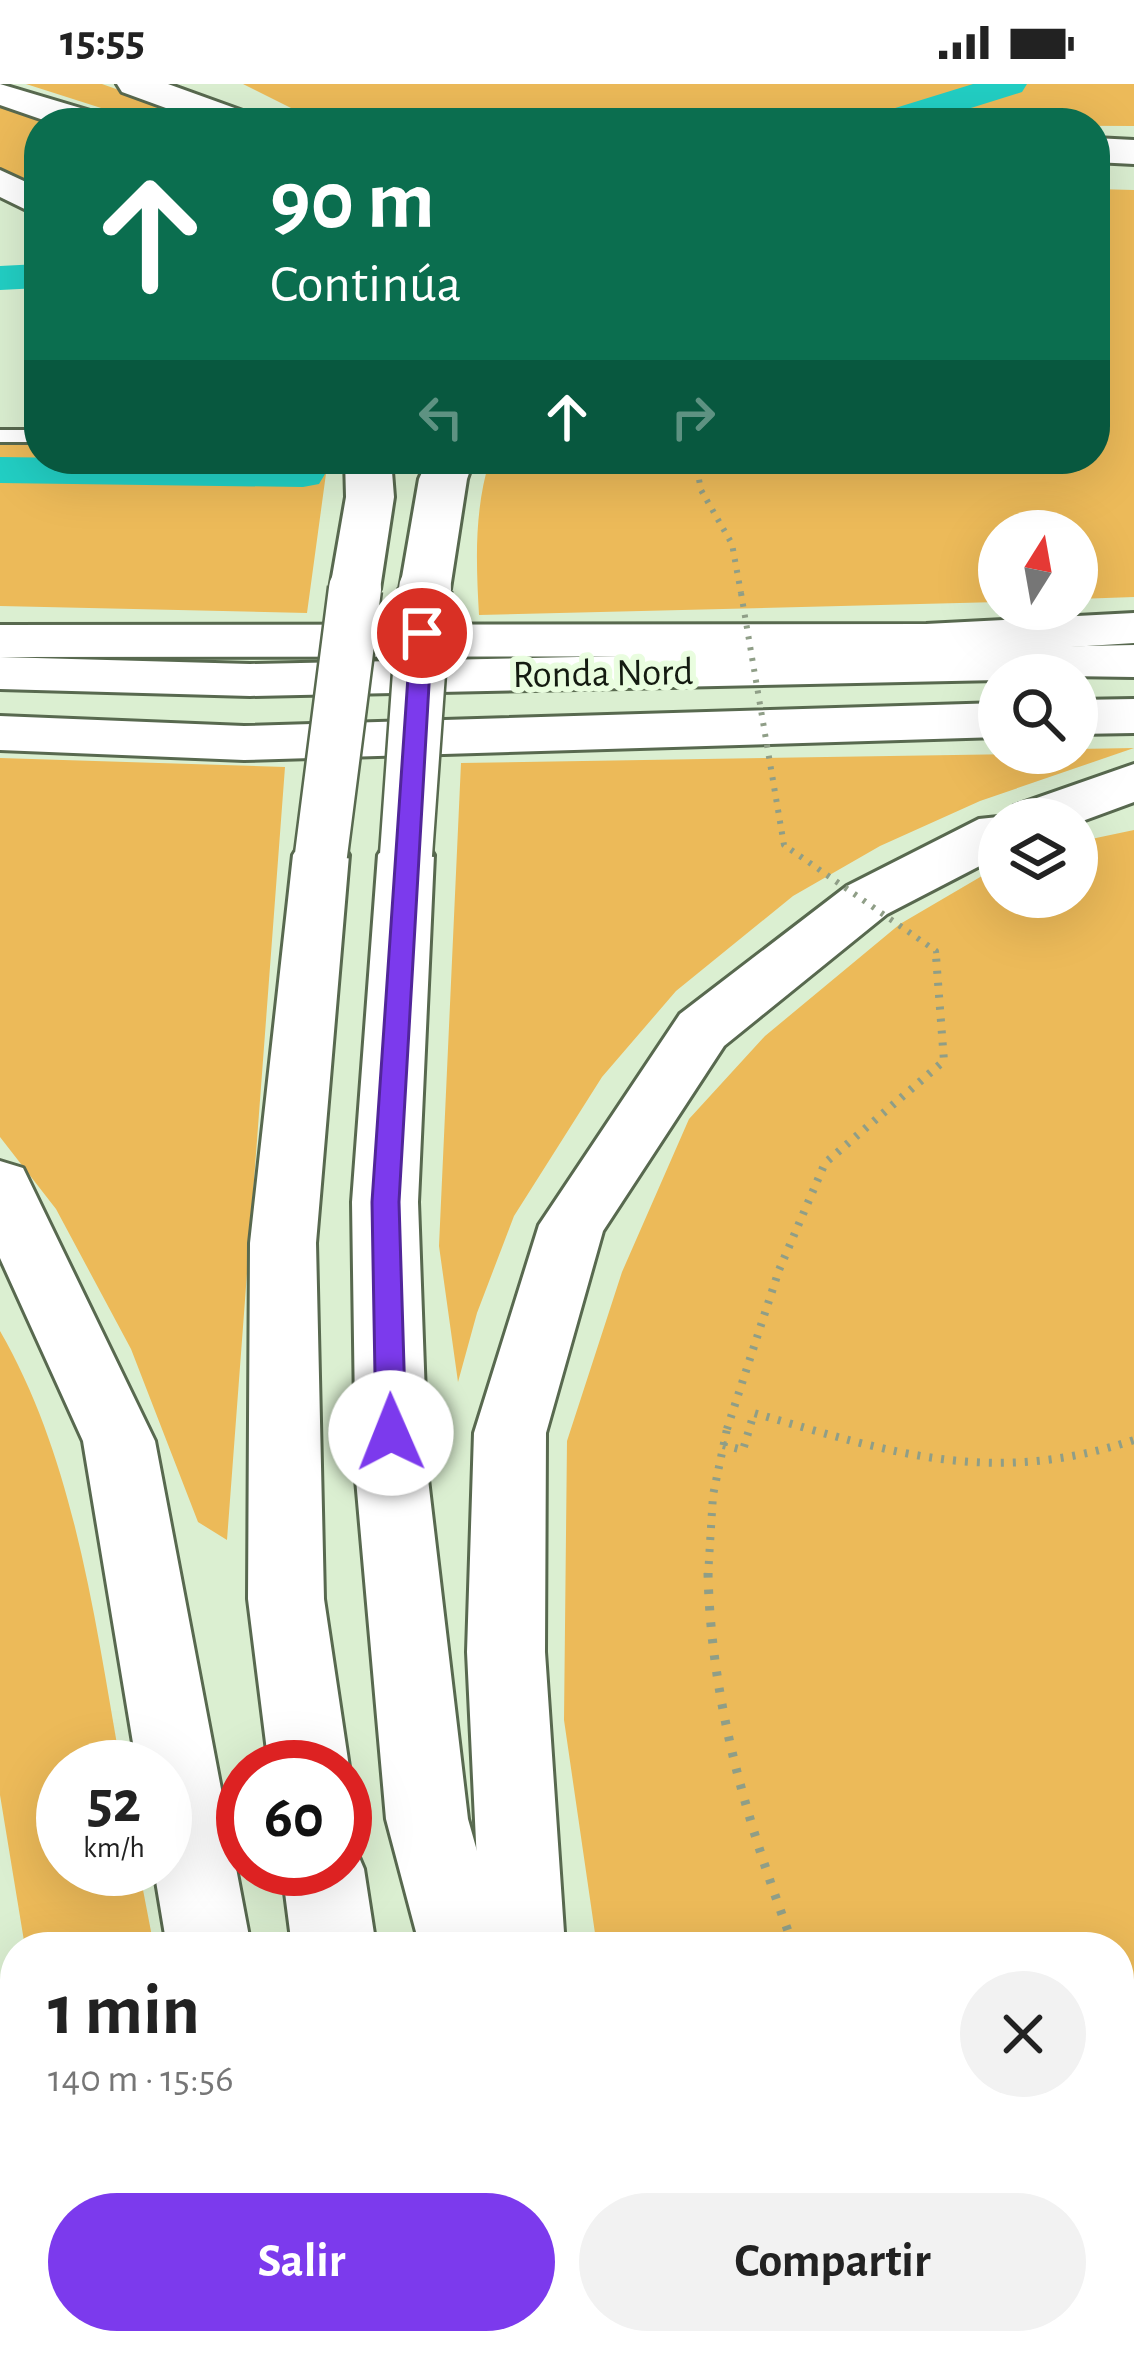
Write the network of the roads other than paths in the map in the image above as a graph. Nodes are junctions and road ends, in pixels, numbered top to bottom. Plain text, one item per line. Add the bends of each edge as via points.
1 (135, 84) edge
2 (0, 93) edge
3 (45, 108) edge
4 (200, 108) edge
5 (375, 474) edge
6 (445, 474) edge
7 (1134, 628) edge
8 (0, 639) edge
9 (1134, 661) edge
10 (0, 673) edge
11 (1134, 716) edge
12 (1098, 717) edge
13 (978, 721) edge
14 (0, 733) edge
15 (1134, 782) edge
16 (1091, 798) edge
17 (978, 843) edge
18 (0, 1186) edge
19 (305, 1740) edge
20 (327, 1896) edge
21 (205, 1932) edge
22 (332, 1932) edge
23 (458, 1932) edge
24 (522, 1932) edge

1 - 4 street
2 - 3 main road
5 - 19 main road, bridge via 322,855 283,1243 286,1599
6 - 23 main road, bridge via 425,589 386,1202 392,1479 427,1819
7 - 8 main road via 926,640
9 - 10 main road, Ronda Nord via 250,680
11 - 12 main road
13 - 14 main road, Ronda Nord via 244,743
15 - 16 main road
17 - 24 main road via 867,899 702,1030 572,1225 510,1433 506,1652
18 - 21 main road via 118,1442
20 - 22 main road

